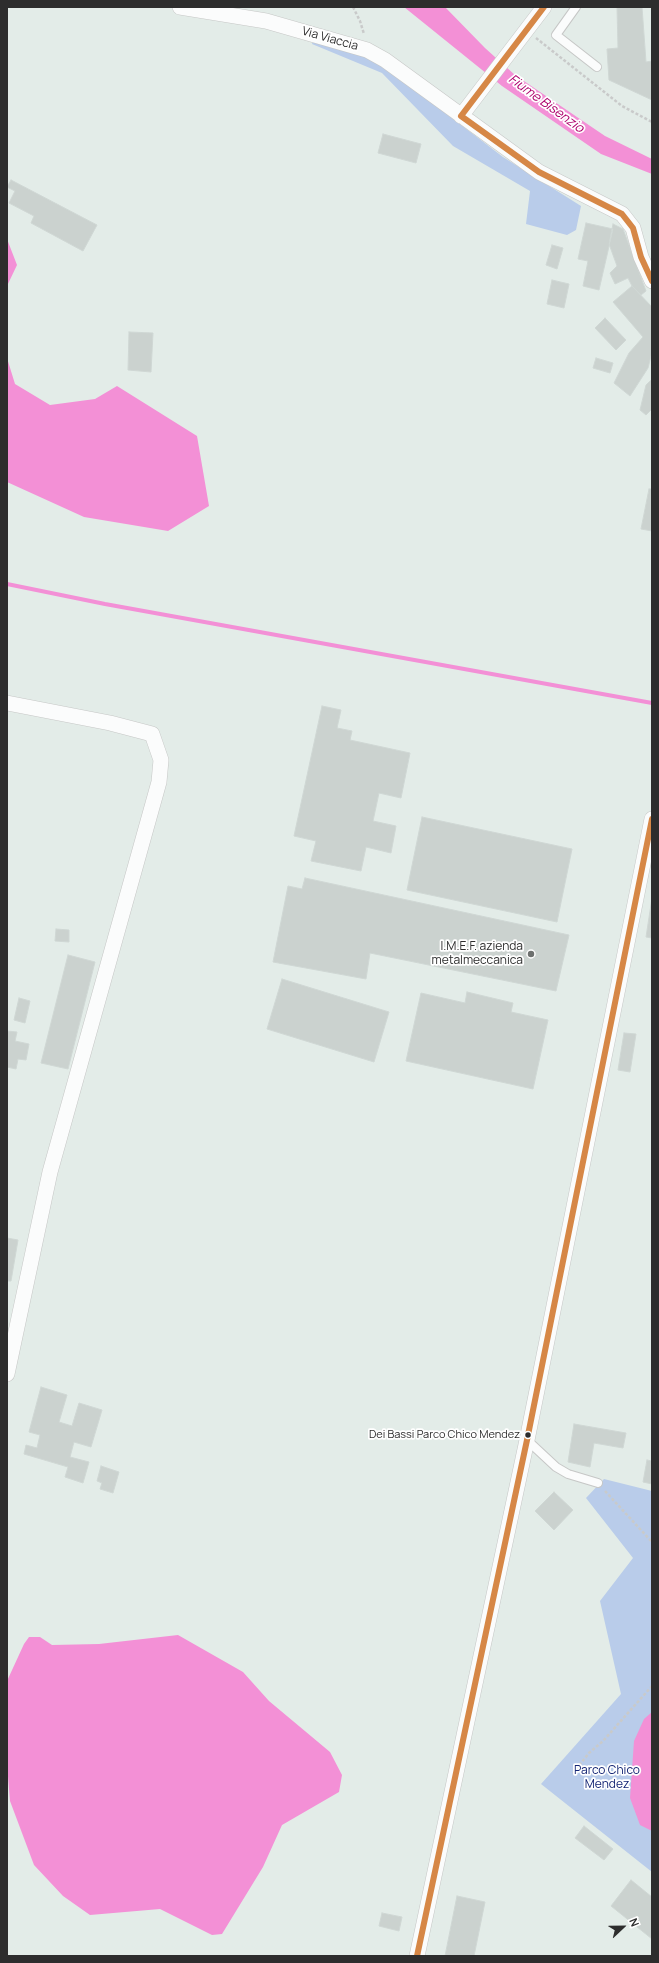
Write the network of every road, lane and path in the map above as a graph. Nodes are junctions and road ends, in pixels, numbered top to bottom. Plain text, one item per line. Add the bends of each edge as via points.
1 (180, 7) edge
2 (353, 7) edge
3 (544, 7) edge
4 (576, 7) edge
5 (526, 30) junction
6 (367, 50) junction
7 (596, 67) dead end
8 (465, 110) junction
9 (652, 122) edge
10 (652, 281) edge
11 (7, 703) edge
12 (652, 819) edge
13 (7, 1374) edge
14 (527, 1440) junction
15 (598, 1483) joint
16 (652, 1542) edge
17 (652, 1686) edge
18 (574, 1774) dead end
19 (417, 1956) edge

1 - 6 street, Via Viaccia via 266,21
2 - 6 path via 360,21
3 - 5 street
4 - 7 lane via 556,35
5 - 8 street
5 - 9 path via 622,106
6 - 8 street, Via Viaccia
8 - 10 street, Via Viaccia via 539,172 622,214 633,228 641,257
11 - 13 street via 152,734 161,760 159,782 50,1172
12 - 14 street
14 - 15 lane via 556,1467 568,1474
14 - 19 street
15 - 16 path
17 - 18 path via 589,1753

